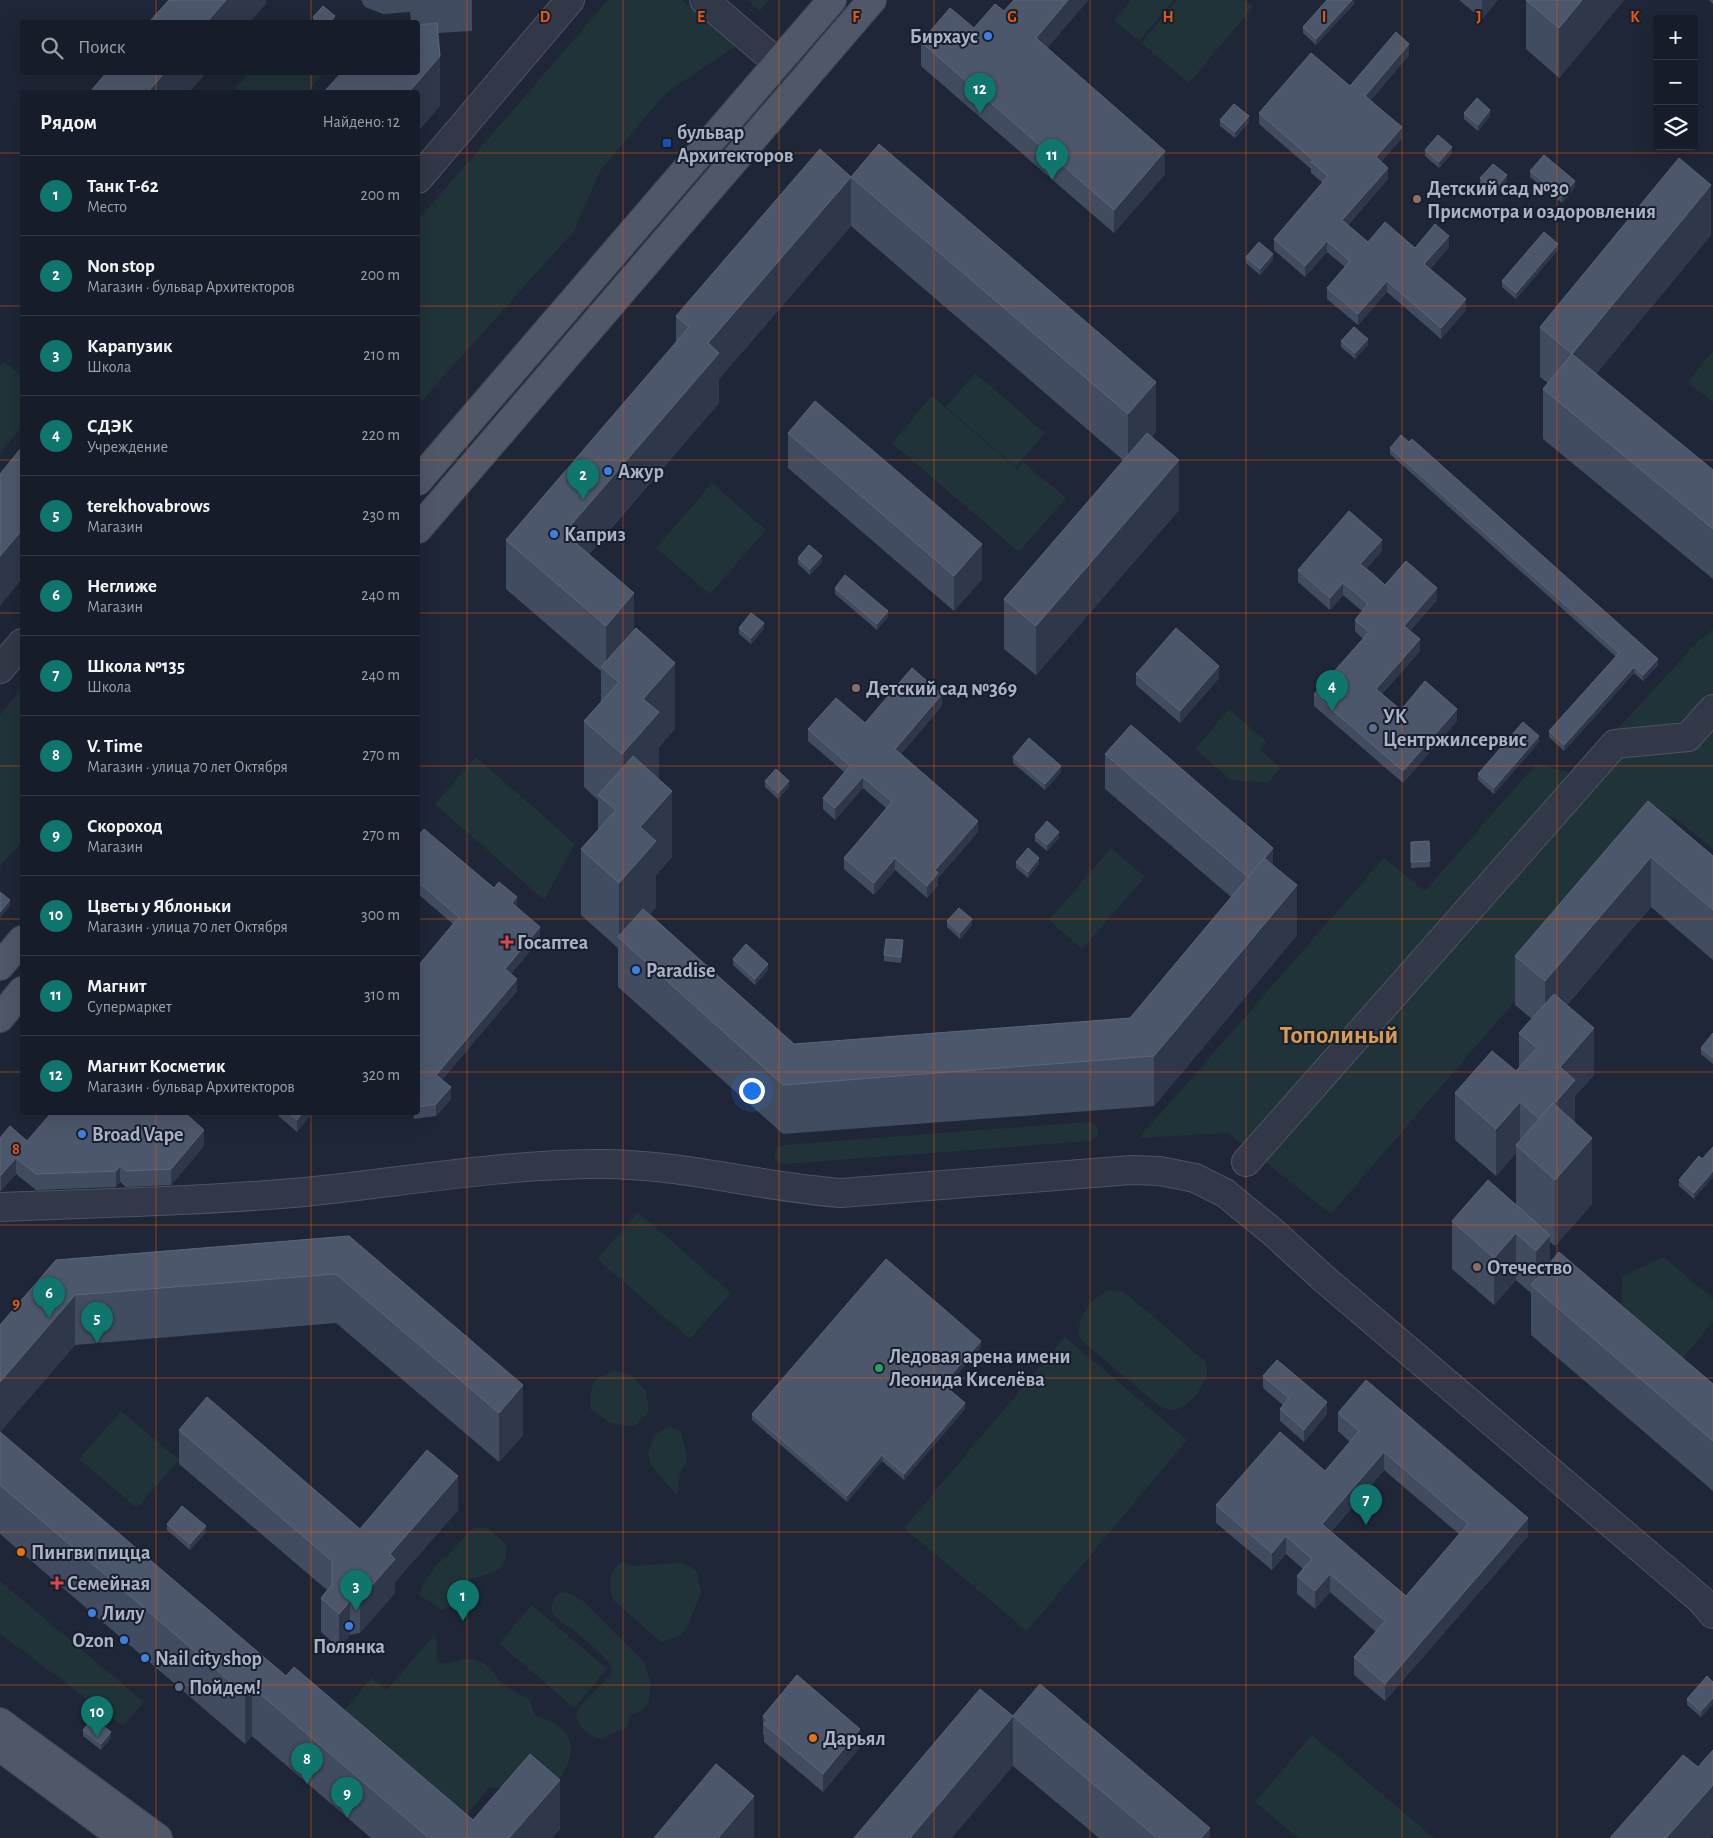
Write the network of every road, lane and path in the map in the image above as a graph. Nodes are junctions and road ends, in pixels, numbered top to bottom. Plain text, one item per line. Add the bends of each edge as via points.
1 (570, 0) edge
2 (704, 0) edge
3 (832, 0) edge
4 (872, 0) edge
5 (778, 63) junction
6 (800, 82) junction
7 (420, 177) edge
8 (420, 479) edge
9 (420, 527) edge
10 (20, 645) edge
11 (0, 669) edge
12 (1713, 709) edge
13 (20, 942) edge
14 (0, 966) edge
15 (20, 993) edge
16 (0, 1018) edge
17 (1246, 1162) dead end
18 (0, 1207) edge
19 (1713, 1614) edge
20 (0, 1722) edge
21 (0, 1747) edge
22 (124, 1838) edge
23 (158, 1838) edge

1 - 7 street
2 - 5 street
3 - 5 main road
4 - 6 main road
5 - 6 street
5 - 8 main road
6 - 9 main road
10 - 11 street
12 - 17 street via 1688,737 1616,744
13 - 14 main road
15 - 16 main road
18 - 19 street via 303,1192 540,1166 602,1164 708,1173 802,1190 841,1193 1131,1170 1195,1178 1225,1193 1274,1233 1700,1599
20 - 23 main road
21 - 22 main road

